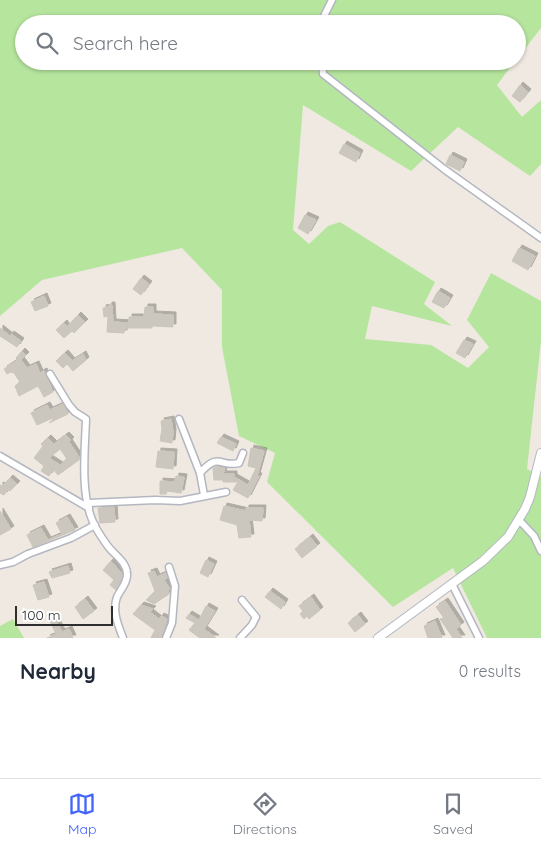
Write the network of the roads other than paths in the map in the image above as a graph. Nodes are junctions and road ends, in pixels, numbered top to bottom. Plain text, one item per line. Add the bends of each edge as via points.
1 (332, 0) edge
2 (324, 15) edge
3 (323, 70) edge
4 (541, 238) edge
5 (50, 374) dead end
6 (179, 419) dead end
7 (243, 452) dead end
8 (541, 453) edge
9 (0, 456) edge
10 (200, 473) junction
11 (226, 492) dead end
12 (204, 495) junction
13 (89, 506) junction
14 (519, 520) junction
15 (95, 525) junction
16 (541, 551) edge
17 (0, 565) edge
18 (169, 567) dead end
19 (452, 584) junction
20 (242, 600) dead end
21 (123, 638) edge
22 (166, 638) edge
23 (240, 638) edge
24 (378, 638) edge
25 (479, 638) edge

1 - 2 street
3 - 4 street via 323,74 444,169
5 - 13 street via 69,405 86,419 85,488
6 - 10 street
7 - 10 street via 239,463 212,462
8 - 14 street via 530,497
9 - 13 street
10 - 12 street
11 - 12 street
12 - 13 street via 180,501
13 - 15 street
14 - 16 street via 534,536
14 - 19 street via 508,537
15 - 17 street via 71,538
15 - 21 street via 127,574 115,607 116,621
18 - 22 street via 175,586 172,623
19 - 24 street
19 - 25 street
20 - 23 street via 256,617

